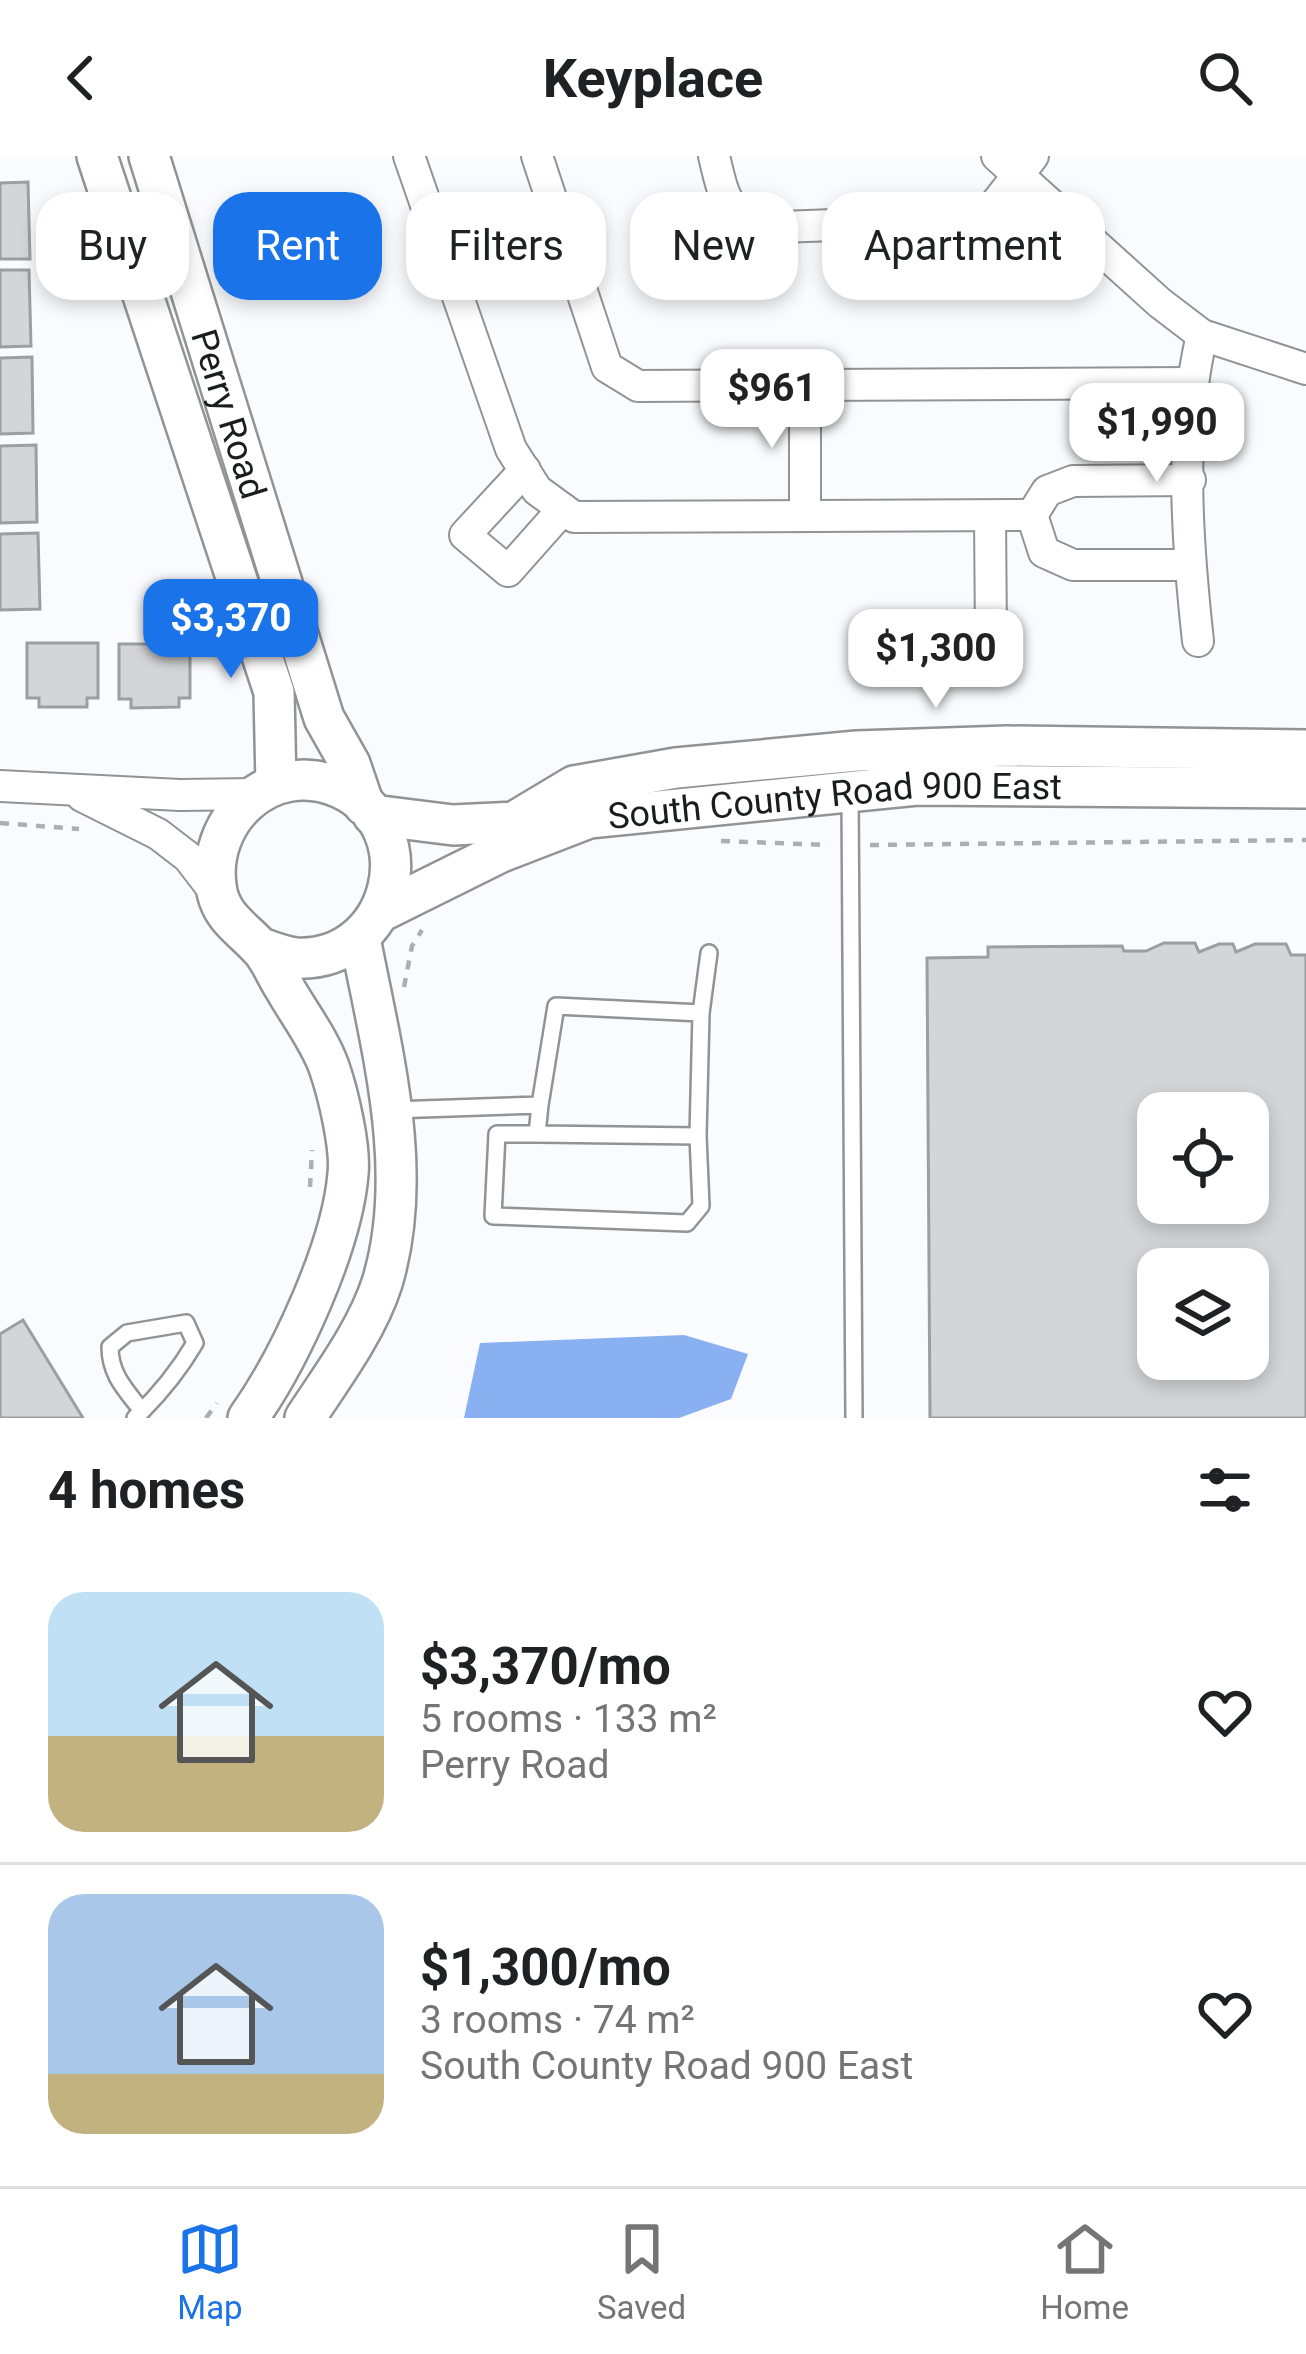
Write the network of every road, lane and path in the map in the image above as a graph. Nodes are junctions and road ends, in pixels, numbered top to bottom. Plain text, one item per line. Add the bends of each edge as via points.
1 (98, 156) edge
2 (149, 156) edge
3 (409, 156) edge
4 (537, 156) edge
5 (714, 156) edge
6 (1016, 162) edge
7 (1202, 334) junction
8 (1306, 369) edge
9 (1191, 382) junction
10 (805, 386) junction
11 (524, 470) junction
12 (1190, 480) junction
13 (563, 509) junction
14 (1032, 515) junction
15 (805, 516) junction
16 (990, 516) junction
17 (1190, 565) junction
18 (991, 639) dead end
19 (1198, 641) dead end
20 (1306, 750) edge
21 (1306, 762) edge
22 (0, 786) edge
23 (1209, 787) junction
24 (1306, 788) edge
25 (267, 789) junction
26 (71, 791) junction
27 (850, 792) junction
28 (368, 810) junction
29 (0, 823) edge
30 (94, 831) dead end
31 (1306, 840) edge
32 (716, 841) dead end
33 (850, 845) junction
34 (218, 896) junction
35 (371, 924) junction
36 (424, 926) dead end
37 (261, 948) junction
38 (709, 952) dead end
39 (374, 1013) junction
40 (701, 1013) junction
41 (541, 1105) junction
42 (389, 1110) junction
43 (537, 1134) junction
44 (310, 1136) dead end
45 (698, 1136) junction
46 (310, 1196) dead end
47 (233, 1409) edge
48 (138, 1414) edge
49 (206, 1418) edge
50 (305, 1418) edge
51 (854, 1418) edge

1 - 25 street, Perry Road via 274,692
2 - 28 street, Perry Road via 323,718
3 - 11 street
4 - 10 street via 607,367 638,386
5 - 6 street via 724,198 750,223 780,227 969,220 992,207
6 - 7 street
7 - 8 street
7 - 9 street
9 - 10 street
9 - 12 street
10 - 15 street
11 - 13 street
11 - 13 street via 465,536 508,571
12 - 14 street via 1073,481 1047,491
12 - 17 street
13 - 15 street via 574,518
14 - 16 street
14 - 17 street via 1044,552 1072,565
15 - 16 street
16 - 18 street
17 - 19 street
20 - 28 street, South County Road 900 East via 857,751 574,786 514,822 453,825
21 - 23 street via 1246,766
22 - 26 street
23 - 24 street, South County Road 900 East
23 - 27 street, South County Road 900 East via 917,785
25 - 26 street
25 - 28 street via 309,779 342,789
25 - 34 street via 224,828 214,861
26 - 34 street via 158,834
27 - 33 lane
27 - 35 street, South County Road 900 East via 589,818 501,852
28 - 35 street, Perry Road via 388,841 392,876
29 - 30 path
31 - 33 path
32 - 33 path
33 - 51 lane
34 - 37 street via 234,927
35 - 37 street via 329,955 294,958
35 - 39 street, Perry Road
36 - 39 path via 412,946 400,1013
37 - 47 street via 328,1064 349,1172 333,1243 289,1350
38 - 40 lane
39 - 42 street, Perry Road
40 - 41 lane via 556,1006
40 - 45 lane
41 - 42 lane
41 - 43 lane
42 - 50 street, Perry Road via 396,1216 381,1286
43 - 45 lane
43 - 45 lane via 497,1134 493,1216 687,1223 700,1205
44 - 46 path
47 - 49 path
48 - 48 lane via 195,1343 186,1323 127,1333 110,1347 110,1364

